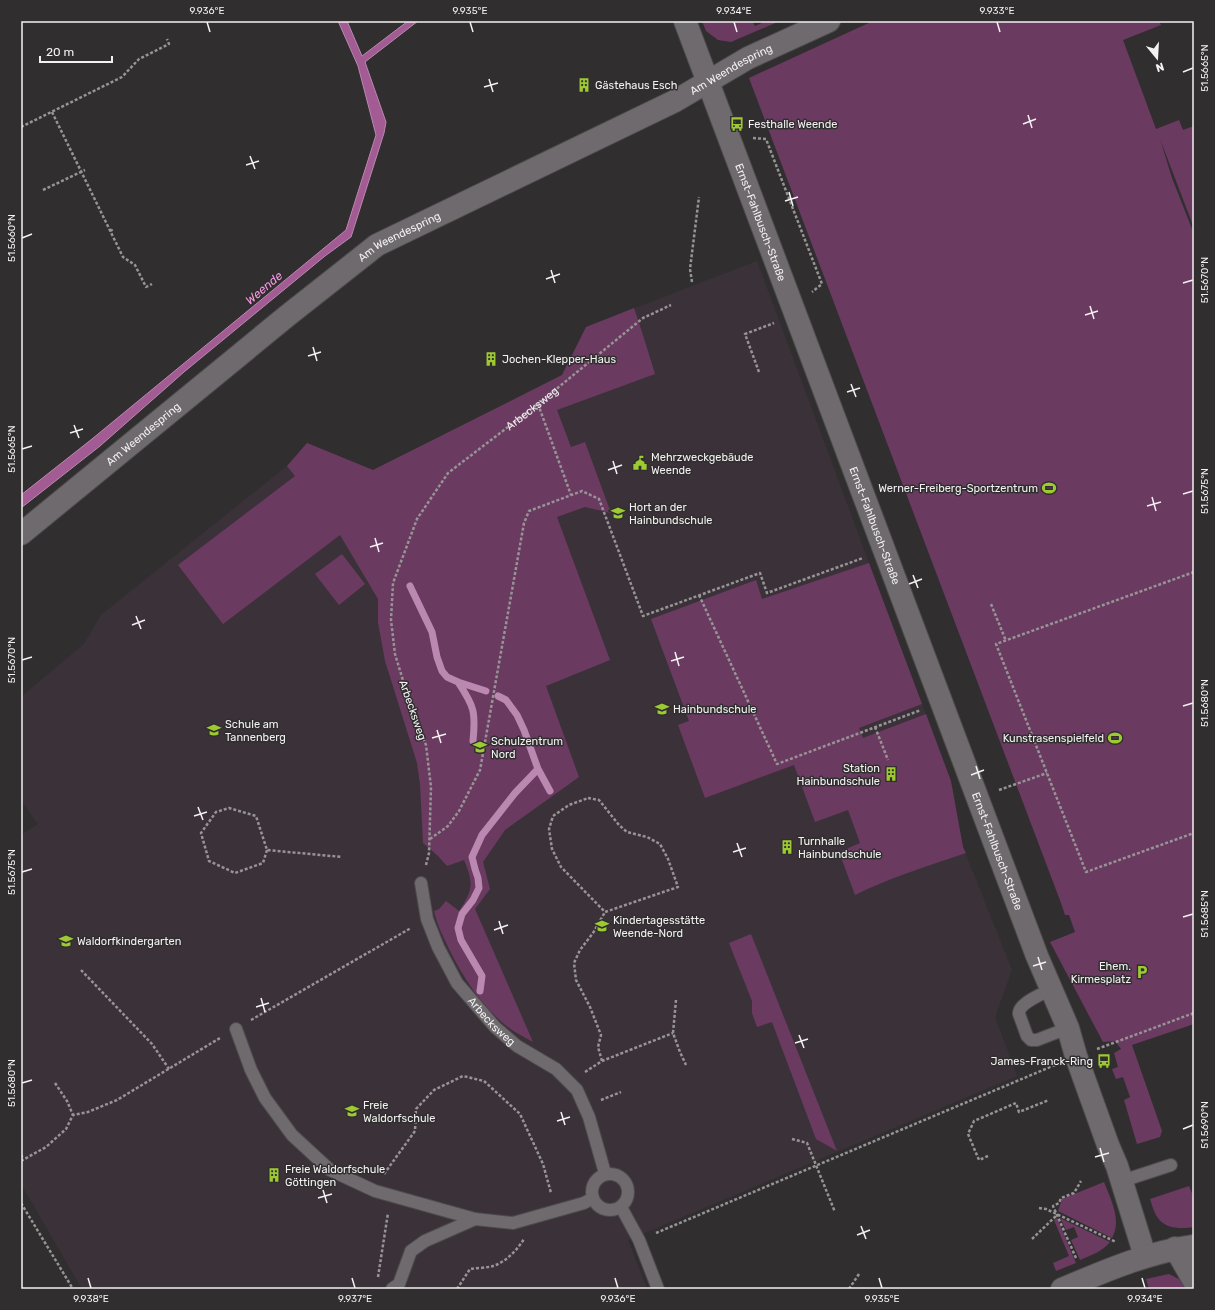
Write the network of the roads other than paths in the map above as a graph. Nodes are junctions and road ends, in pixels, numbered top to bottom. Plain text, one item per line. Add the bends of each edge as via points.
1 (685, 21) edge
2 (829, 21) edge
3 (708, 81) junction
4 (21, 534) edge
5 (421, 883) road end
6 (1051, 989) junction
7 (1068, 1028) junction
8 (236, 1029) road end
9 (1171, 1165) dead end
10 (606, 1174) junction
11 (1120, 1174) junction
12 (593, 1198) junction
13 (621, 1207) junction
14 (475, 1219) junction
15 (1185, 1247) edge
16 (1145, 1256) junction
17 (1194, 1281) edge
18 (392, 1289) edge
19 (658, 1289) edge
20 (1062, 1289) edge

1 - 3 street, Ernst-Fahlbusch-Straße
2 - 3 street, Am Weendespring via 748,58
3 - 4 street, Am Weendespring via 675,101 378,245
3 - 6 street, Ernst-Fahlbusch-Straße
5 - 10 lane, Arbecksweg via 427,919 438,947 458,983 495,1027 517,1046 556,1069 577,1090 589,1117
6 - 7 street, Ernst-Fahlbusch-Straße
6 - 7 lane via 1028,1001 1019,1010 1027,1036 1031,1040 1037,1040
7 - 11 street, Ernst-Fahlbusch-Straße via 1082,1054 1108,1145
8 - 14 lane via 251,1070 265,1098 292,1135 330,1170 375,1190
9 - 11 lane
10 - 12 lane via 596,1179 591,1189
10 - 13 lane via 622,1176 628,1185 627,1200
11 - 16 street, Ernst-Fahlbusch-Straße
12 - 13 lane via 598,1206 606,1210
12 - 14 lane via 584,1203 512,1223
13 - 19 lane via 639,1240
14 - 18 lane via 425,1241 411,1251 399,1284
15 - 16 street
15 - 17 street
16 - 20 street

